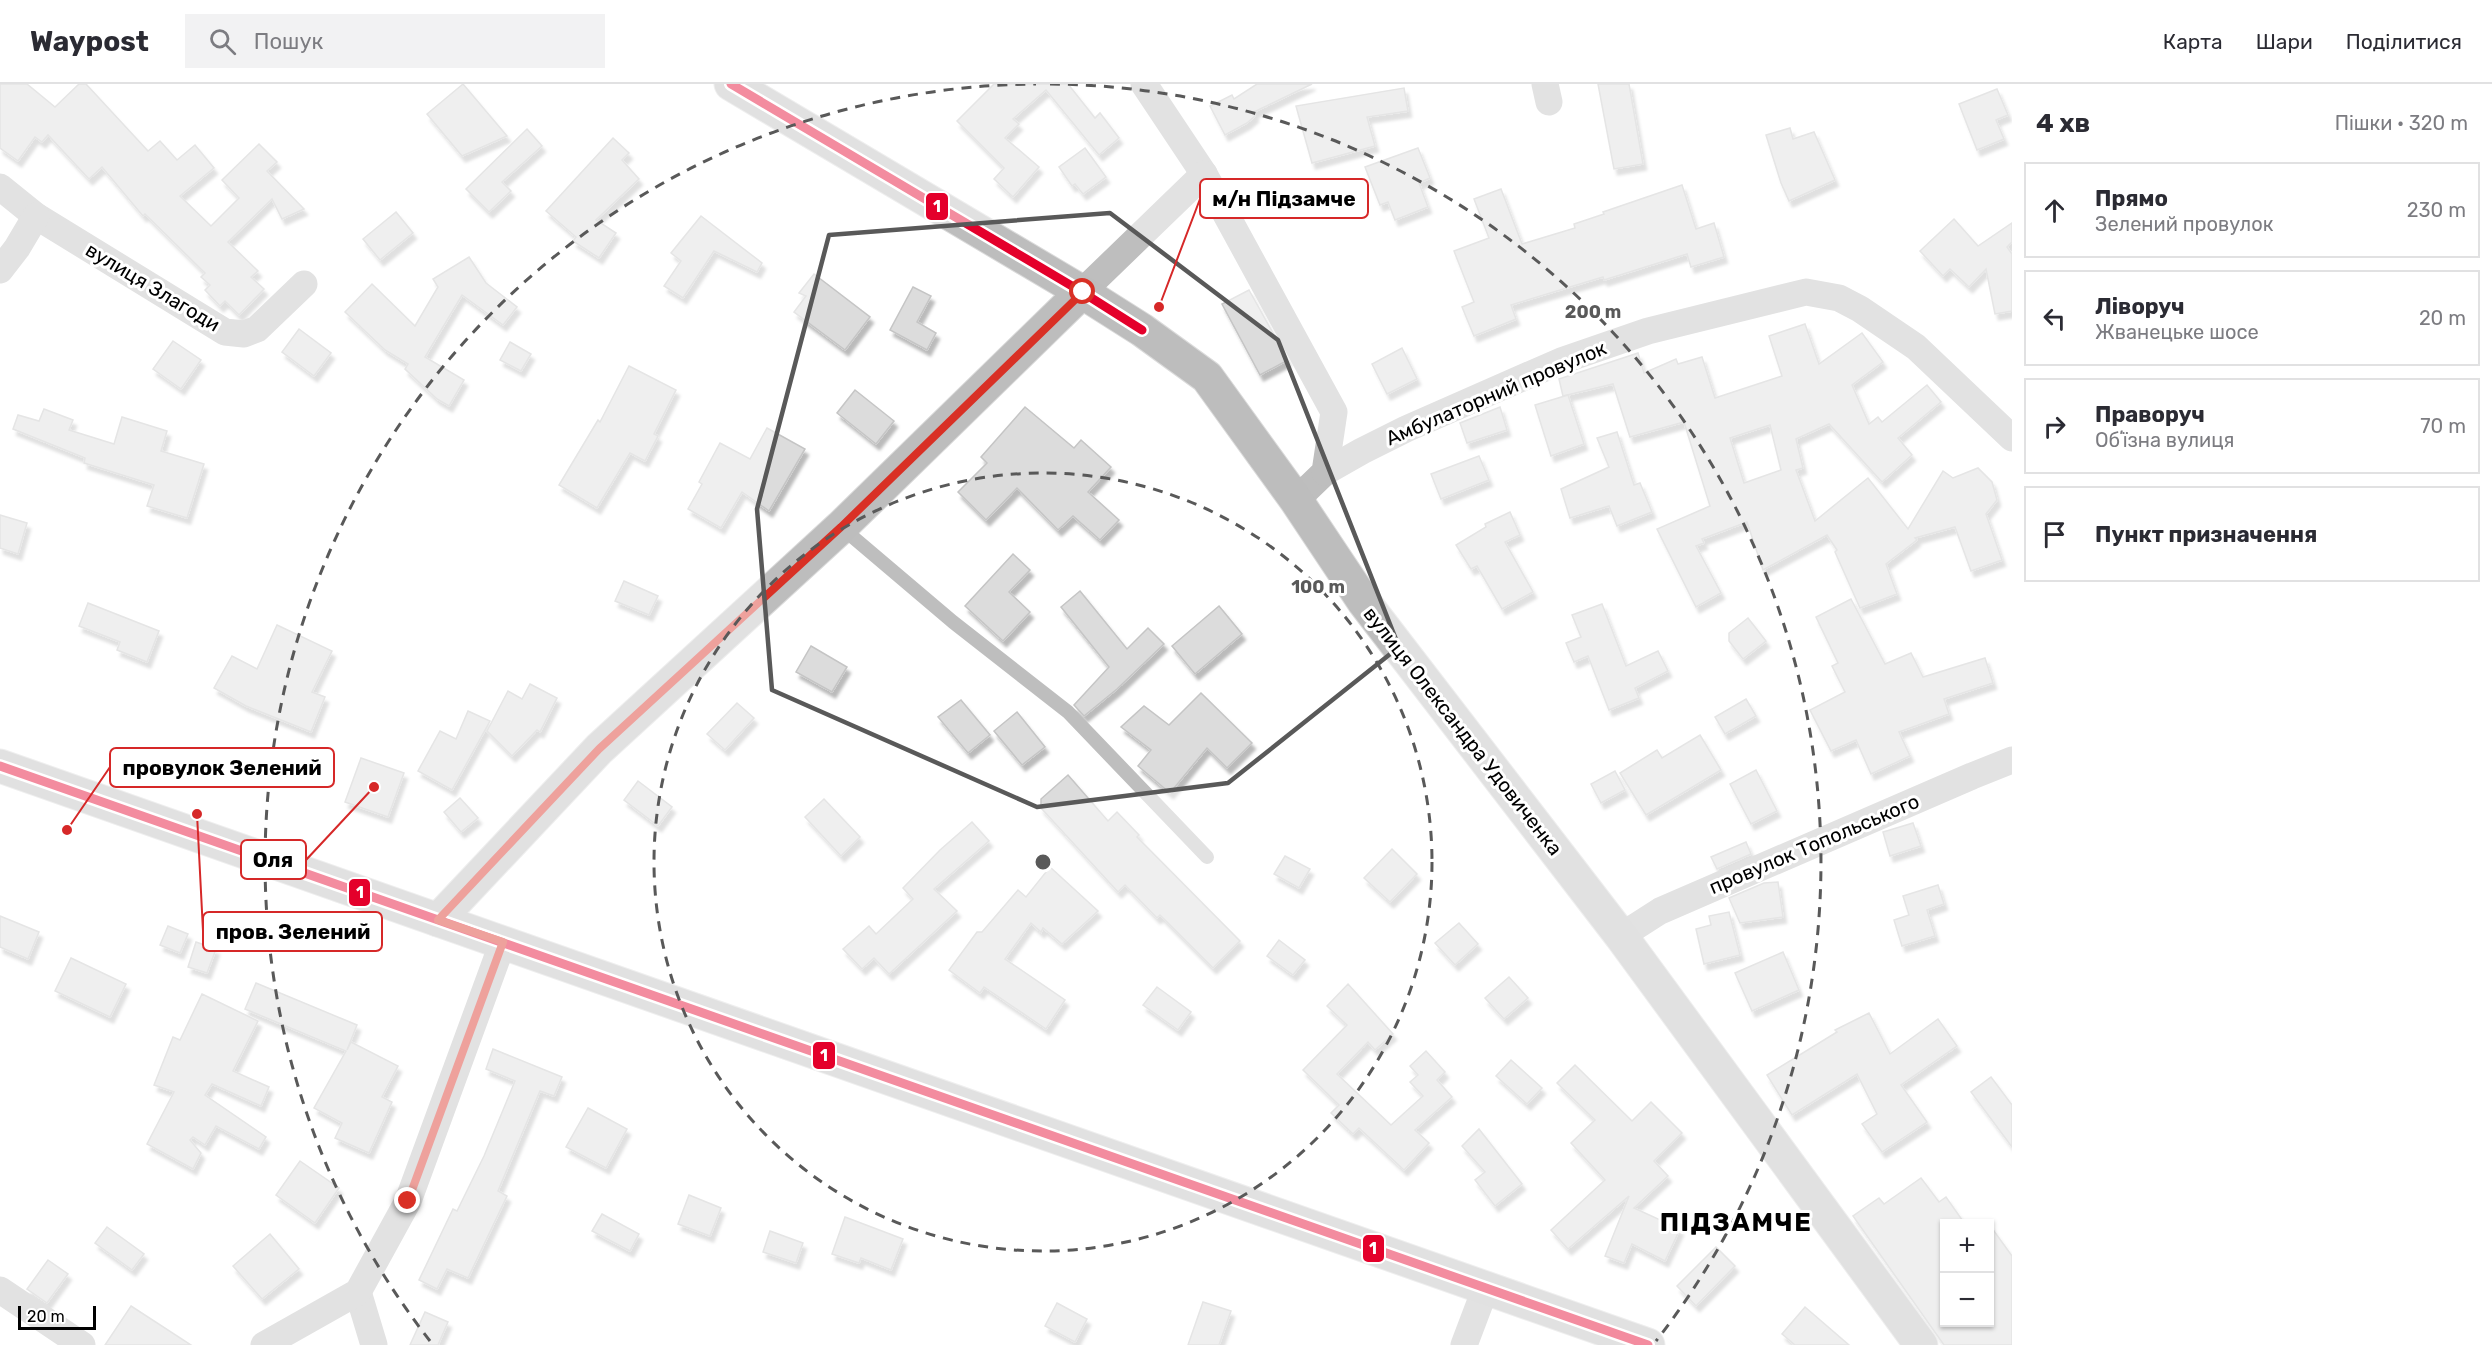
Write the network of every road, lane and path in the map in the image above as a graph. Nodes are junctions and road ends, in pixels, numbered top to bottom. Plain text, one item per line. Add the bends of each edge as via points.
1 (730, 84) edge
2 (1144, 84) edge
3 (1204, 174) junction
4 (0, 187) edge
5 (36, 216) junction
6 (0, 270) edge
7 (304, 284) dead end
8 (1083, 292) junction
9 (2012, 438) edge
10 (1326, 472) junction
11 (1296, 500) junction
12 (841, 527) junction
13 (2012, 760) edge
14 (0, 766) edge
15 (1207, 857) dead end
16 (438, 920) junction
17 (1621, 936) junction
18 (503, 942) junction
19 (1486, 1287) junction
20 (0, 1290) edge
21 (358, 1292) junction
22 (82, 1345) edge
23 (264, 1345) edge
24 (374, 1345) edge
25 (1464, 1345) edge
26 (1648, 1345) edge
27 (1921, 1345) edge

1 - 8 main road, вулиця Олександра Удовиченка
2 - 3 street
3 - 8 street
3 - 10 street via 1334,412
4 - 5 street, вулиця Злагоди
5 - 6 street
5 - 7 street, вулиця Злагоди via 234,334 256,329
8 - 11 main road, вулиця Олександра Удовиченка via 1207,377
8 - 12 main road
9 - 10 street, Амбулаторний провулок via 1916,348 1839,298 1806,292 1648,331 1561,361 1406,429
10 - 11 street
11 - 17 main road, вулиця Олександра Удовиченка via 1364,602
12 - 15 lane via 1068,712
12 - 16 main road via 599,749
13 - 17 street, провулок Топольського via 1660,910
14 - 16 main road
16 - 18 main road
17 - 27 main road, вулиця Олександра Удовиченка
18 - 19 main road
18 - 21 street via 408,1201
19 - 25 street
19 - 26 main road
20 - 22 street
21 - 23 street
21 - 24 street

